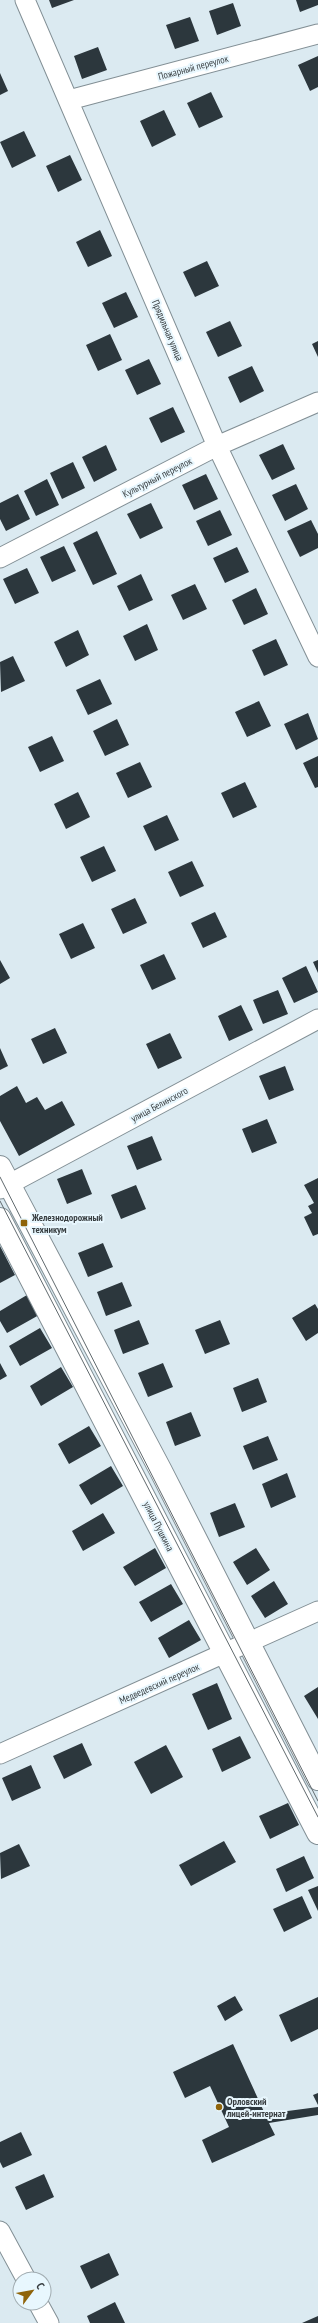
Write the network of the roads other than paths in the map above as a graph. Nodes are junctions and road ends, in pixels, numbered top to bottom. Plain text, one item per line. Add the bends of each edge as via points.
1 (25, 0) edge
2 (318, 34) edge
3 (69, 100) junction
4 (318, 402) edge
5 (217, 446) junction
6 (0, 558) edge
7 (318, 657) edge
8 (318, 1019) edge
9 (3, 1180) edge
10 (0, 1219) edge
11 (318, 1611) edge
12 (249, 1643) junction
13 (226, 1654) junction
14 (0, 1754) edge
15 (318, 1779) edge
16 (318, 1834) edge
17 (0, 2230) edge
18 (22, 2271) edge
19 (42, 2311) edge
20 (49, 2323) edge

1 - 3 street, Прядильная улица
2 - 3 street, Пожарный переулок
3 - 5 street, Прядильная улица
4 - 5 street, Культурный переулок
5 - 6 street, Культурный переулок
5 - 7 street, Прядильная улица
8 - 9 street, улица Белинского
9 - 12 main road
10 - 13 main road, улица Пушкина
11 - 12 street, Медведевский переулок
12 - 13 street, Медведевский переулок
12 - 15 main road
13 - 14 street, Медведевский переулок
13 - 16 main road, улица Пушкина
17 - 18 street
19 - 20 street

